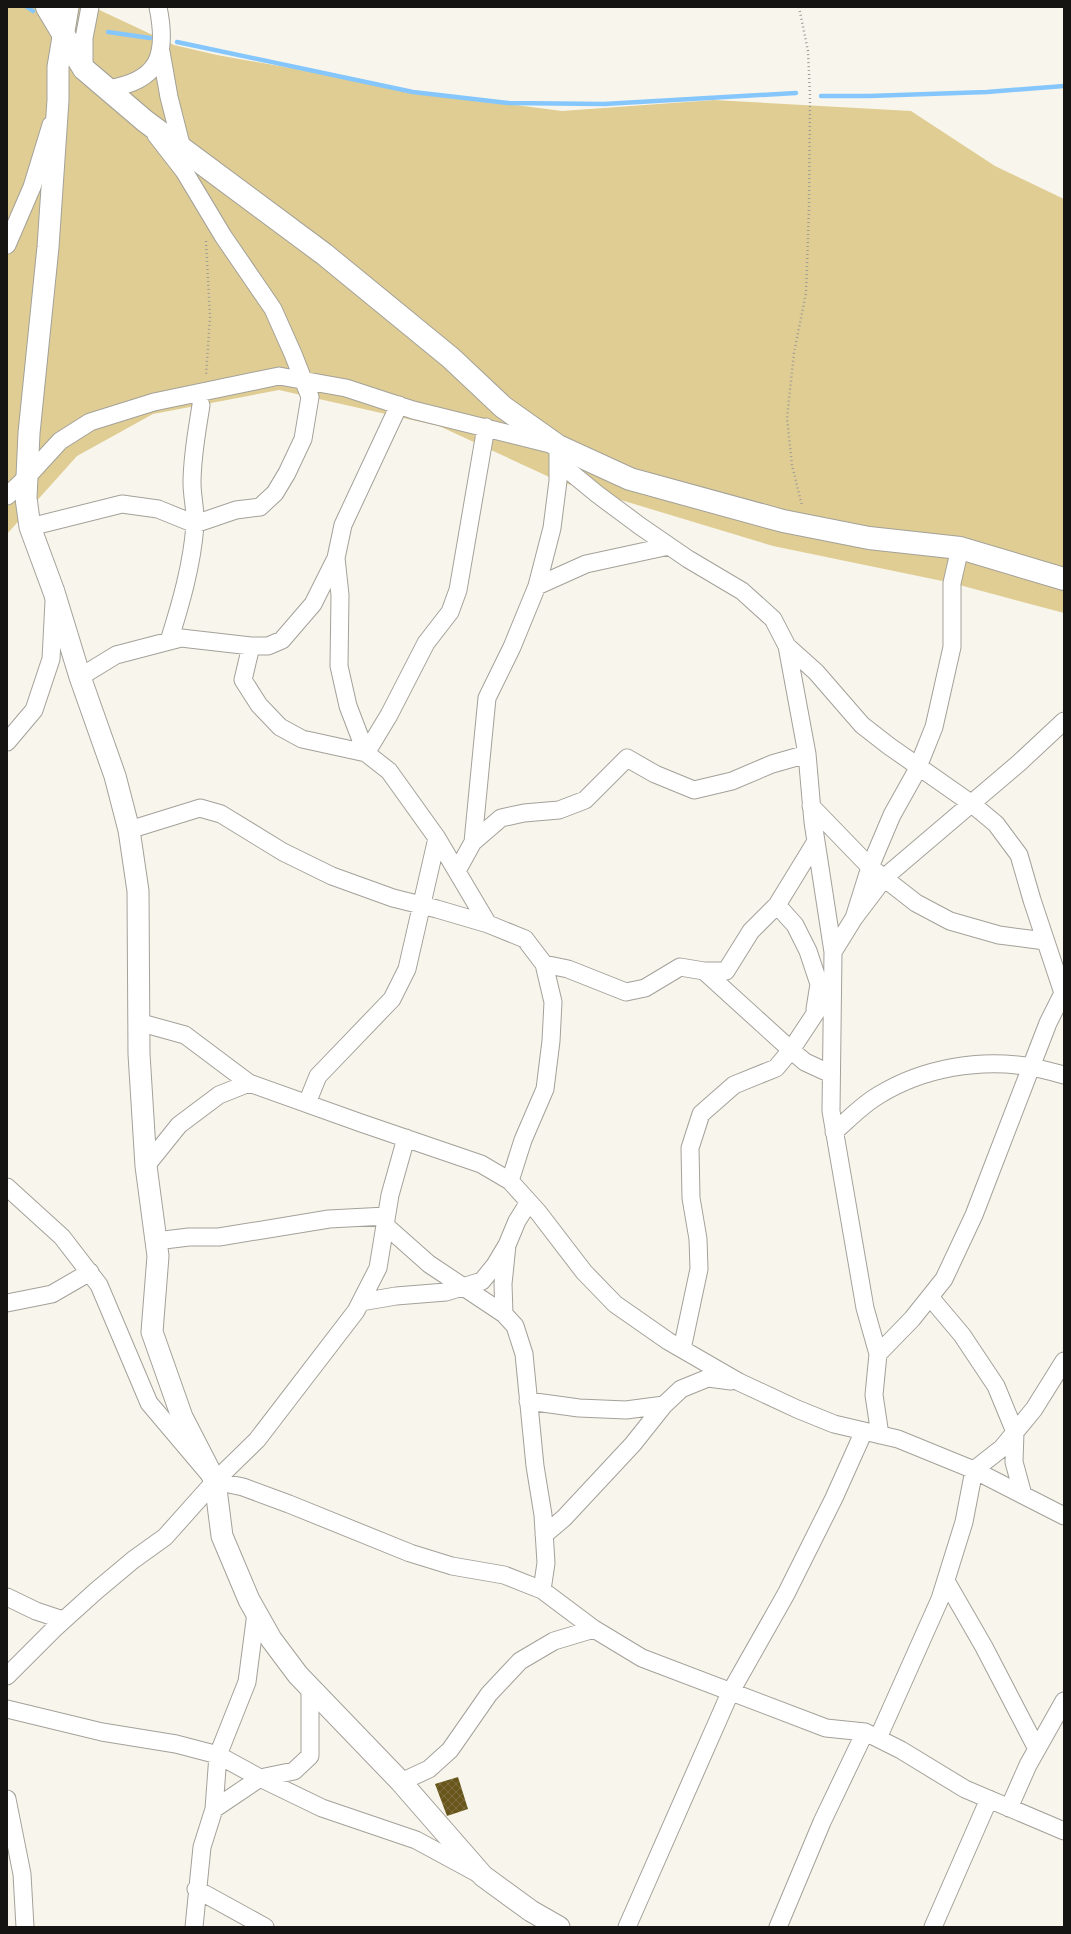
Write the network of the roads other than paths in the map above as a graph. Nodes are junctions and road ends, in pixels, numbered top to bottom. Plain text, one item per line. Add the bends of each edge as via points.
1 (47, 7) edge
2 (68, 7) edge
3 (90, 7) edge
4 (158, 7) edge
5 (64, 37) junction
6 (160, 52) junction
7 (84, 69) junction
8 (107, 89) junction
9 (58, 100) junction
10 (145, 121) junction
11 (182, 148) junction
12 (7, 245) edge
13 (304, 381) junction
14 (203, 398) junction
15 (399, 405) junction
16 (486, 427) junction
17 (558, 454) junction
18 (27, 477) junction
19 (7, 496) edge
20 (195, 524) junction
21 (30, 527) junction
22 (669, 546) junction
23 (960, 548) junction
24 (336, 558) junction
25 (1064, 578) edge
26 (537, 586) junction
27 (54, 592) junction
28 (169, 641) junction
29 (251, 646) junction
30 (787, 646) junction
31 (80, 677) junction
32 (1064, 722) edge
33 (7, 742) edge
34 (366, 753) junction
35 (807, 754) junction
36 (918, 766) junction
37 (972, 804) junction
38 (811, 806) junction
39 (129, 830) junction
40 (437, 838) junction
41 (473, 842) junction
42 (816, 844) junction
43 (870, 867) junction
44 (457, 871) junction
45 (885, 877) junction
46 (422, 905) junction
47 (777, 905) junction
48 (854, 918) junction
49 (488, 924) junction
50 (1045, 941) junction
51 (833, 952) junction
52 (544, 964) junction
53 (704, 971) junction
54 (832, 987) junction
55 (1064, 992) edge
56 (813, 1018) junction
57 (138, 1022) junction
58 (791, 1050) junction
59 (1031, 1067) junction
60 (831, 1074) junction
61 (1064, 1075) edge
62 (249, 1083) junction
63 (306, 1103) junction
64 (834, 1132) junction
65 (406, 1138) junction
66 (146, 1166) junction
67 (510, 1181) junction
68 (7, 1187) edge
69 (529, 1202) junction
70 (386, 1220) junction
71 (156, 1241) junction
72 (507, 1245) junction
73 (90, 1272) junction
74 (463, 1286) junction
75 (930, 1297) junction
76 (361, 1302) junction
77 (7, 1303) edge
78 (504, 1314) junction
79 (682, 1350) junction
80 (878, 1354) junction
81 (1064, 1361) edge
82 (739, 1382) junction
83 (528, 1401) junction
84 (664, 1405) junction
85 (1015, 1432) junction
86 (872, 1433) junction
87 (974, 1470) junction
88 (215, 1481) junction
89 (1023, 1496) junction
90 (1064, 1516) edge
91 (544, 1535) junction
92 (946, 1581) junction
93 (542, 1590) junction
94 (7, 1597) edge
95 (256, 1613) junction
96 (63, 1620) junction
97 (594, 1629) junction
98 (7, 1676) edge
99 (310, 1688) junction
100 (730, 1692) junction
101 (1064, 1701) edge
102 (7, 1709) edge
103 (872, 1735) junction
104 (1037, 1748) junction
105 (218, 1755) junction
106 (260, 1778) junction
107 (401, 1782) junction
108 (7, 1799) edge
109 (989, 1800) junction
110 (1009, 1808) junction
111 (214, 1809) junction
112 (1064, 1831) edge
113 (483, 1876) junction
114 (196, 1889) junction
115 (25, 1927) edge
116 (194, 1927) edge
117 (265, 1927) edge
118 (559, 1927) edge
119 (626, 1927) edge
120 (778, 1927) edge
121 (933, 1927) edge

1 - 5 main road
2 - 5 street
3 - 7 street via 84,38
4 - 6 street via 162,25
5 - 7 main road
5 - 9 street via 58,67
6 - 8 street via 155,66 145,78 125,86
6 - 11 street via 168,97
7 - 8 main road
8 - 10 main road
9 - 12 street via 32,187
9 - 18 street via 48,247 29,433
10 - 11 main road
10 - 13 street via 184,171 223,236 273,309
11 - 17 main road via 324,254 450,358
13 - 14 street via 279,376
13 - 15 street via 346,388
13 - 20 street via 310,397 302,439 275,493 260,507 236,510
14 - 18 street via 154,402 90,422 60,440
14 - 20 street via 194,447 192,484
15 - 16 street
15 - 24 street via 343,525
16 - 17 street
16 - 34 street via 456,598 450,612 426,643
17 - 22 street via 597,494
17 - 23 main road via 630,479 783,521 869,538
17 - 26 street via 558,482 552,528
18 - 19 street
18 - 21 street via 26,498
20 - 21 street via 158,509 122,504
20 - 28 street via 184,594
21 - 27 street
22 - 26 street via 586,564
22 - 30 street via 742,591 774,619
23 - 25 main road
23 - 36 street via 952,583 952,647 934,727
24 - 29 street via 313,604 282,640 268,646
24 - 34 street via 340,595 339,666 348,706
26 - 41 street via 512,647 487,698
27 - 31 street
27 - 33 street via 51,659 34,710
28 - 29 street via 181,638
28 - 31 street via 116,655
29 - 34 street via 243,680 259,705 280,727 302,739
30 - 35 street
30 - 36 street via 816,672 862,724
31 - 39 street via 115,776
32 - 37 street
34 - 40 street via 389,771
35 - 38 street
35 - 41 street via 772,764 732,781 694,790 655,774 627,758 584,800 559,810 501,818
36 - 37 street
36 - 43 street via 892,815
37 - 45 street
37 - 50 street via 996,824 1019,855
38 - 42 street
38 - 43 street
39 - 46 street via 200,808 221,814 283,852 332,876 393,898
39 - 57 street via 138,891
40 - 44 street
40 - 46 street
41 - 44 street
42 - 47 street
42 - 51 street
43 - 45 street
43 - 48 street
44 - 49 street
45 - 48 street
45 - 50 street via 916,903 950,921 999,934
46 - 49 street
46 - 63 street via 407,969 392,999 318,1076
47 - 53 street via 751,931 726,971
47 - 56 street via 795,925 808,951 819,984
48 - 51 street
49 - 52 street via 525,938
50 - 55 street
51 - 54 street
52 - 53 street via 568,969 626,992 645,988 680,968
52 - 67 street via 553,1002 545,1089 522,1140
53 - 58 street
54 - 56 street
54 - 60 street
55 - 59 street via 1048,1022
56 - 58 street
57 - 62 street via 185,1035
57 - 66 street
58 - 60 street via 805,1062
58 - 79 street via 776,1068 734,1086 701,1114 690,1148 691,1198 698,1239 699,1269
59 - 61 street
59 - 64 street via 995,1063 965,1065 915,1077 878,1095
59 - 75 street via 974,1215 944,1280
60 - 64 street
62 - 63 street
62 - 66 street via 219,1095 178,1126
63 - 65 street
64 - 80 street via 865,1308
65 - 67 street via 481,1164
65 - 70 street via 390,1195
66 - 71 street
67 - 69 street
68 - 73 street via 62,1237
69 - 72 street via 517,1221
69 - 79 street via 584,1272 615,1304
70 - 71 street via 329,1219 219,1237
70 - 74 street via 429,1264
70 - 76 street via 378,1268
71 - 88 street via 158,1256 152,1332 182,1417
72 - 74 street via 482,1281
72 - 78 street via 503,1284
73 - 77 street via 52,1294
73 - 88 street via 100,1285 149,1403
74 - 76 street via 446,1292
74 - 78 street
75 - 80 street
75 - 85 street via 962,1335 996,1386
76 - 88 street via 258,1440
78 - 83 street via 515,1326 524,1354
79 - 82 street
80 - 86 street
81 - 85 street via 1034,1409
82 - 84 street via 708,1378 681,1389
82 - 86 street via 834,1424
83 - 84 street via 579,1408 626,1410
83 - 91 street via 535,1466 544,1515
84 - 91 street via 633,1444 564,1518
85 - 87 street via 1002,1448
85 - 89 street via 1014,1462
86 - 87 street via 898,1439
86 - 100 street via 834,1498 786,1594
87 - 89 street
87 - 92 street via 964,1522
88 - 93 street via 243,1487 410,1553 452,1566 504,1575
88 - 95 street via 222,1536 248,1600
88 - 96 street via 165,1537 133,1560
89 - 90 street
91 - 93 street via 546,1563
92 - 103 street via 940,1599
92 - 104 street
93 - 97 street
94 - 96 street
95 - 99 street via 271,1639
95 - 105 street via 247,1682
96 - 98 street
97 - 100 street via 642,1658
97 - 107 street via 554,1641 520,1661 489,1694 450,1750 429,1769
99 - 106 street via 310,1756 294,1771
99 - 107 street
100 - 103 street via 826,1728
100 - 119 street
101 - 104 street
102 - 105 street via 102,1732 176,1744
103 - 109 street via 965,1789
103 - 120 street via 822,1822
104 - 110 street
105 - 106 street
105 - 111 street
106 - 111 street
106 - 113 street via 322,1808 416,1840
107 - 113 street
108 - 115 street via 22,1874
109 - 110 street
109 - 121 street
110 - 112 street
111 - 114 street via 202,1846
113 - 118 street
114 - 116 street
114 - 117 street

